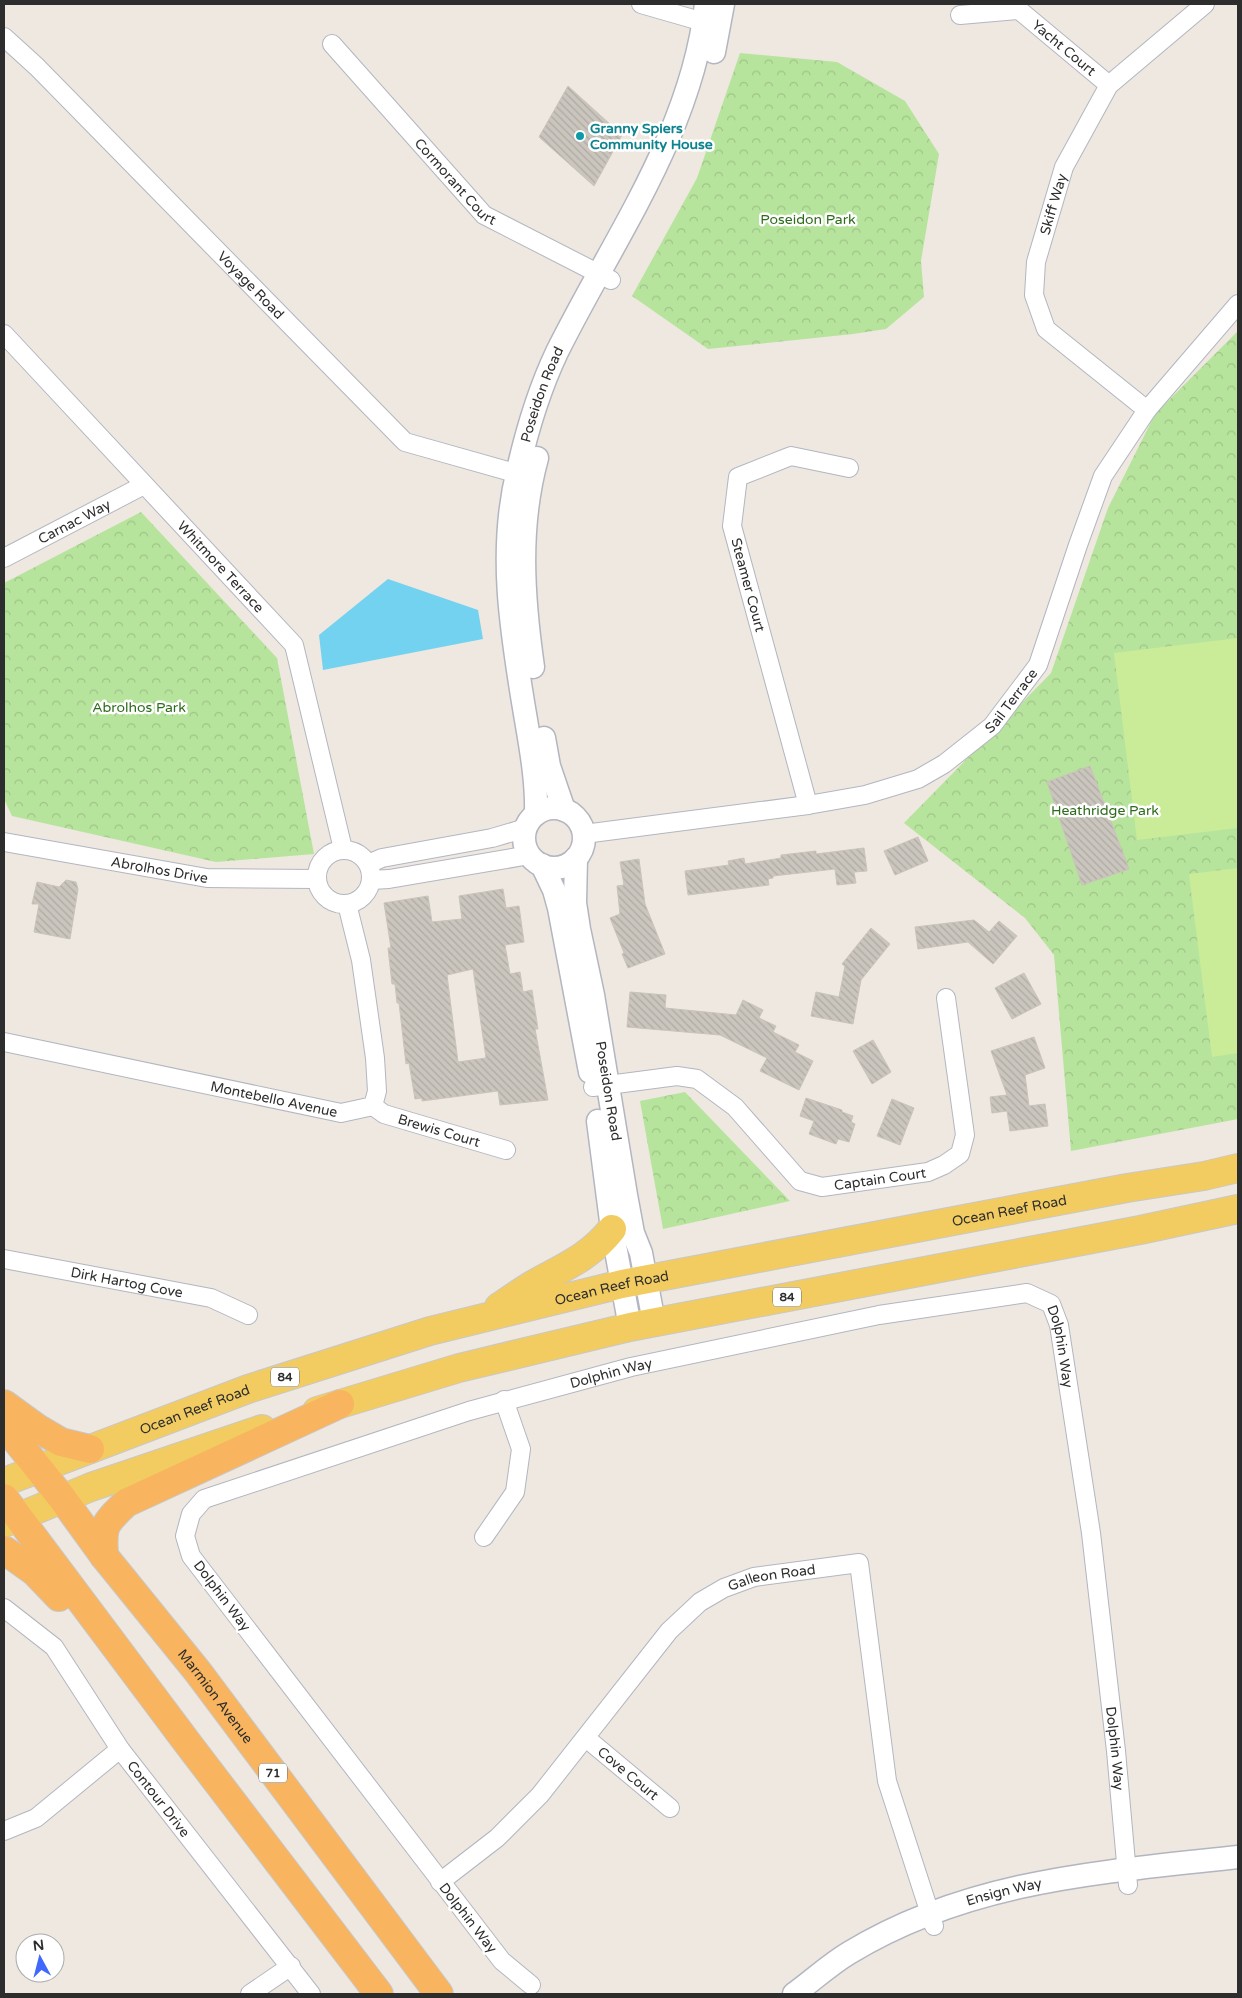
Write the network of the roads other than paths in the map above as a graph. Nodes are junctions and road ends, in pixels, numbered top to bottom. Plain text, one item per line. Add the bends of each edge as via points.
1 (642, 4) edge
2 (723, 4) edge
3 (1205, 4) edge
4 (960, 15) dead end
5 (710, 17) edge
6 (4, 37) edge
7 (332, 44) dead end
8 (1109, 85) junction
9 (605, 277) junction
10 (1238, 304) edge
11 (4, 334) edge
12 (1147, 410) junction
13 (849, 468) dead end
14 (524, 475) junction
15 (144, 485) junction
16 (4, 558) edge
17 (808, 805) junction
18 (564, 810) junction
19 (531, 821) junction
20 (584, 834) junction
21 (4, 842) edge
22 (343, 849) junction
23 (576, 858) junction
24 (536, 860) junction
25 (370, 872) junction
26 (316, 879) junction
27 (347, 904) junction
28 (946, 998) dead end
29 (4, 1042) edge
30 (600, 1086) junction
31 (373, 1106) junction
32 (506, 1150) dead end
33 (1238, 1168) edge
34 (1238, 1209) edge
35 (612, 1229) junction
36 (4, 1259) edge
37 (634, 1282) junction
38 (248, 1315) dead end
39 (483, 1318) junction
40 (642, 1324) junction
41 (504, 1400) junction
42 (4, 1404) edge
43 (340, 1404) junction
44 (4, 1425) edge
45 (90, 1448) junction
46 (38, 1469) junction
47 (4, 1482) edge
48 (62, 1498) junction
49 (8, 1513) edge
50 (484, 1537) dead end
51 (4, 1550) edge
52 (104, 1556) junction
53 (4, 1608) edge
54 (586, 1738) junction
55 (189, 1745) junction
56 (120, 1749) junction
57 (670, 1808) dead end
58 (4, 1831) edge
59 (1238, 1857) edge
60 (1238, 1872) edge
61 (1127, 1878) junction
62 (440, 1882) junction
63 (931, 1919) junction
64 (290, 1966) junction
65 (531, 1985) dead end
66 (250, 1994) edge
67 (311, 1994) edge
68 (379, 1994) edge
69 (439, 1994) edge
70 (794, 1994) edge
71 (815, 1994) edge

1 - 5 street
2 - 5 street, Poseidon Road
3 - 8 street, Skiff Way
4 - 8 street, Yacht Court via 1019,10
5 - 9 street, Poseidon Road via 684,102
6 - 14 street, Voyage Road via 404,442
7 - 9 street, Cormorant Court via 484,215
8 - 12 street, Skiff Way via 1064,167 1036,262 1034,295 1046,329
9 - 14 street, Poseidon Road via 556,354 539,396
10 - 12 street, Sail Terrace
11 - 15 street, Whitmore Terrace
12 - 17 street, Sail Terrace via 1104,476 1038,665 992,726 944,764 918,779 865,795
13 - 17 street, Steamer Court via 791,456 738,478 732,526
14 - 18 street, Poseidon Road via 524,579 528,630 549,766
14 - 19 street, Poseidon Road via 508,539 507,580 536,784
15 - 16 street, Carnac Way
15 - 22 street, Whitmore Terrace via 294,645
17 - 20 street, Sail Terrace
18 - 19 street via 549,808
18 - 20 street via 577,819
19 - 24 street via 524,839
19 - 25 street via 492,838 382,858
20 - 23 street via 583,847
21 - 26 street, Abrolhos Drive via 207,878
22 - 25 street via 360,854
22 - 26 street via 323,858
23 - 24 street via 560,867
23 - 30 street, Poseidon Road via 575,903 593,995
24 - 25 street via 389,879
24 - 30 street, Poseidon Road via 554,890
25 - 27 street via 367,891 362,898
26 - 27 street via 326,898
27 - 31 street via 361,960 375,1058 377,1091
28 - 30 street, Captain Court via 965,1135 960,1154 928,1172 822,1187 800,1181 735,1108 697,1079 677,1076
29 - 31 street, Montebello Avenue via 340,1113
30 - 35 street, Poseidon Road
30 - 37 street, Poseidon Road via 633,1233 641,1253
31 - 32 street, Brewis Court via 384,1114
33 - 37 main road, Ocean Reef Road / 84
34 - 40 main road, 84
35 - 37 street, Poseidon Road
35 - 39 main road via 580,1260 533,1284
36 - 38 street, Dirk Hartog Cove via 211,1298
37 - 39 main road, Ocean Reef Road / 84
37 - 40 street, Poseidon Road
39 - 45 main road, Ocean Reef Road / 84 via 387,1344 248,1389
40 - 43 main road, 84 via 459,1368
41 - 50 street via 521,1449 515,1492
41 - 61 street, Dolphin Way via 631,1367 879,1315 1027,1293 1051,1304 1059,1325 1091,1534
41 - 62 street, Dolphin Way via 204,1498 191,1514 185,1536 192,1556
42 - 45 highway via 61,1442
43 - 48 main road, 84
43 - 52 highway via 126,1503 111,1517 102,1532
44 - 46 highway, Marmion Avenue / 71
45 - 46 main road, Ocean Reef Road / 84
46 - 47 main road, Ocean Reef Road
46 - 48 highway, Marmion Avenue / 71
48 - 49 main road
48 - 52 highway, Marmion Avenue / 71
49 - 55 highway
51 - 55 highway via 35,1572 76,1617 144,1714
52 - 69 highway, Marmion Avenue / 71 via 198,1672
53 - 56 street, Contour Drive via 54,1647
54 - 57 street, Cove Court
54 - 62 street, Galleon Road via 540,1795 498,1838
54 - 63 street, Galleon Road via 669,1631 700,1602 724,1588 754,1577 859,1563 887,1781
55 - 68 highway
56 - 58 street via 36,1818
56 - 64 street, Contour Drive
59 - 61 street, Ensign Way
60 - 61 street, Ensign Way
61 - 63 street, Ensign Way
62 - 65 street, Dolphin Way via 502,1961
63 - 70 street, Ensign Way via 883,1934 847,1954
63 - 71 street, Ensign Way via 852,1967
64 - 66 street
64 - 67 street, Contour Drive

